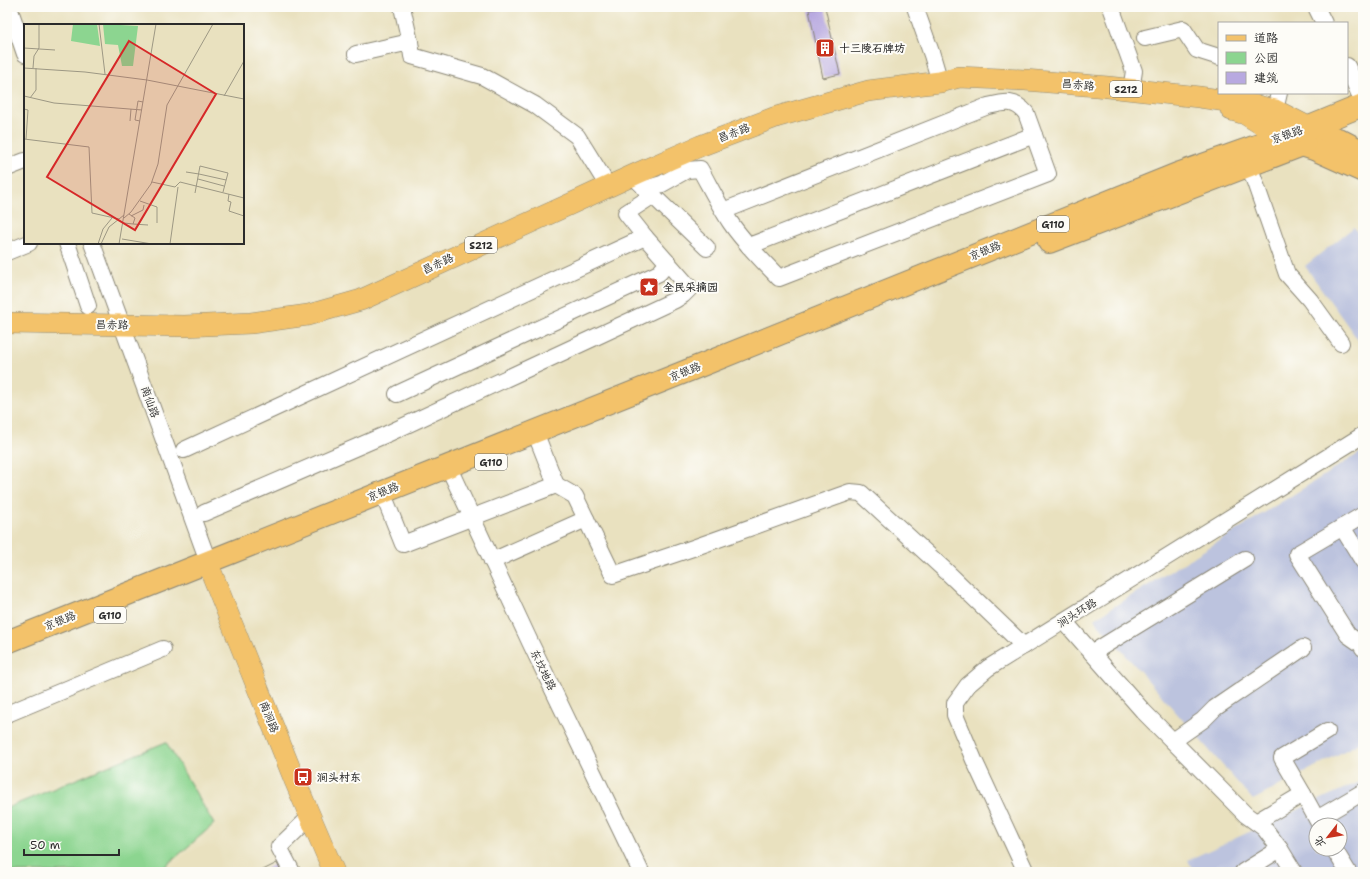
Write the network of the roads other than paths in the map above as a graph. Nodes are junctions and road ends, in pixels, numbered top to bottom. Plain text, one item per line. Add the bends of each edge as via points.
1 (8, 7) edge
2 (402, 7) edge
3 (915, 7) edge
4 (1111, 7) edge
5 (1316, 7) edge
6 (1324, 22) edge
7 (1145, 38) dead end
8 (410, 42) junction
9 (24, 51) edge
10 (356, 54) dead end
11 (1218, 57) edge
12 (1348, 68) edge
13 (940, 82) junction
14 (1131, 90) junction
15 (1277, 102) edge
16 (1363, 104) edge
17 (1363, 122) edge
18 (1034, 135) junction
19 (1305, 136) junction
20 (1327, 136) junction
21 (1282, 137) junction
22 (24, 161) edge
23 (1249, 165) junction
24 (7, 168) edge
25 (1361, 169) edge
26 (608, 186) junction
27 (643, 187) junction
28 (723, 211) junction
29 (646, 237) junction
30 (27, 244) edge
31 (67, 244) edge
32 (92, 244) edge
33 (749, 246) junction
34 (707, 248) dead end
35 (7, 252) edge
36 (668, 263) junction
37 (88, 306) dead end
38 (7, 323) edge
39 (122, 325) junction
40 (804, 330) junction
41 (1341, 343) dead end
42 (767, 345) junction
43 (397, 394) dead end
44 (1363, 435) edge
45 (539, 442) junction
46 (184, 450) dead end
47 (451, 472) junction
48 (556, 485) junction
49 (387, 504) junction
50 (204, 513) dead end
51 (1363, 515) edge
52 (472, 517) junction
53 (586, 519) junction
54 (1342, 527) junction
55 (1245, 559) dead end
56 (492, 560) junction
57 (1363, 561) edge
58 (210, 568) junction
59 (1064, 621) junction
60 (7, 642) edge
61 (1362, 645) edge
62 (1024, 646) junction
63 (1303, 648) dead end
64 (163, 649) dead end
65 (1092, 653) junction
66 (7, 656) edge
67 (7, 714) edge
68 (1327, 731) dead end
69 (1173, 741) junction
70 (1363, 792) edge
71 (1303, 794) junction
72 (1316, 817) edge
73 (1326, 817) edge
74 (310, 818) junction
75 (1256, 822) junction
76 (1280, 849) junction
77 (1339, 857) edge
78 (292, 872) edge
79 (334, 872) edge
80 (641, 872) edge
81 (1026, 872) edge
82 (1243, 872) edge
83 (1294, 872) edge
84 (1348, 872) edge

1 - 9 street
2 - 8 street
3 - 13 street
4 - 14 street via 1134,71
5 - 6 street
7 - 11 street via 1183,29 1196,50
8 - 10 street
8 - 26 street via 412,56 482,76 535,106 577,136
12 - 16 street
13 - 14 main road, 昌赤路 / S212 via 959,77
13 - 21 main road, 昌赤路 / S212 via 1052,89 1225,109 1245,114
13 - 27 main road, 昌赤路 / S212 via 868,91 776,117 700,146
14 - 15 main road, 昌赤路 / S212 via 1253,105
15 - 19 main road, 昌赤路 / S212
16 - 19 highway, 京银路 / G110
17 - 20 highway, 京银路 / G110
18 - 28 street via 1026,113 1019,106 1005,102 988,106
18 - 33 street
18 - 33 street via 1048,174 779,278
19 - 20 highway, 京银路 / G110
19 - 21 highway, 京银路 / G110
19 - 23 highway, 京银路 / G110
19 - 25 highway
20 - 25 highway via 1338,139
21 - 40 highway, 京银路 / G110 via 1180,173
22 - 24 street
23 - 40 highway, 京银路 / G110
23 - 41 street via 1287,274 1310,300
26 - 27 main road, 昌赤路 / S212
26 - 39 main road, 昌赤路 / S212 via 361,300 308,315 251,323
27 - 28 street via 662,184 687,170 700,169
27 - 29 street via 626,213
27 - 34 street
28 - 33 street
29 - 36 street
29 - 46 street
30 - 35 street
31 - 37 street
32 - 39 street, 南仙路
36 - 43 street via 659,273
36 - 50 street via 690,288 675,300 386,434
38 - 39 main road, 昌赤路 / S212
39 - 58 street, 南仙路
40 - 42 highway, 京银路 / G110
42 - 45 highway, 京银路 / G110
42 - 47 highway, 京银路 / G110
44 - 59 street, 涧头环路
45 - 47 highway, 京银路 / G110
45 - 48 street
47 - 49 highway, 京银路 / G110
47 - 52 street, 东坟地路
47 - 58 highway, 京银路 / G110
48 - 52 street
48 - 53 street via 575,496
49 - 52 street via 403,544
49 - 58 highway, 京银路 / G110
51 - 54 street
52 - 56 street, 东坟地路
53 - 56 street
53 - 62 street via 613,575 850,492 861,493
54 - 57 street
54 - 61 street via 1297,554 1348,635
55 - 65 street
56 - 80 street, 东坟地路
58 - 60 highway, 京银路 / G110
58 - 66 highway, 京银路 / G110
58 - 74 main road, 南涧路
59 - 62 street, 涧头环路
59 - 65 street
62 - 81 street, 涧头环路 via 988,668 968,686 955,703 955,715
63 - 69 street via 1220,704 1203,720
64 - 67 street
65 - 69 street via 1142,711
68 - 71 street via 1282,758
69 - 75 street
70 - 73 street
71 - 72 street
71 - 75 street
74 - 78 street via 279,847
74 - 79 main road, 南涧路
75 - 76 street
76 - 82 street
76 - 83 street
77 - 84 street

